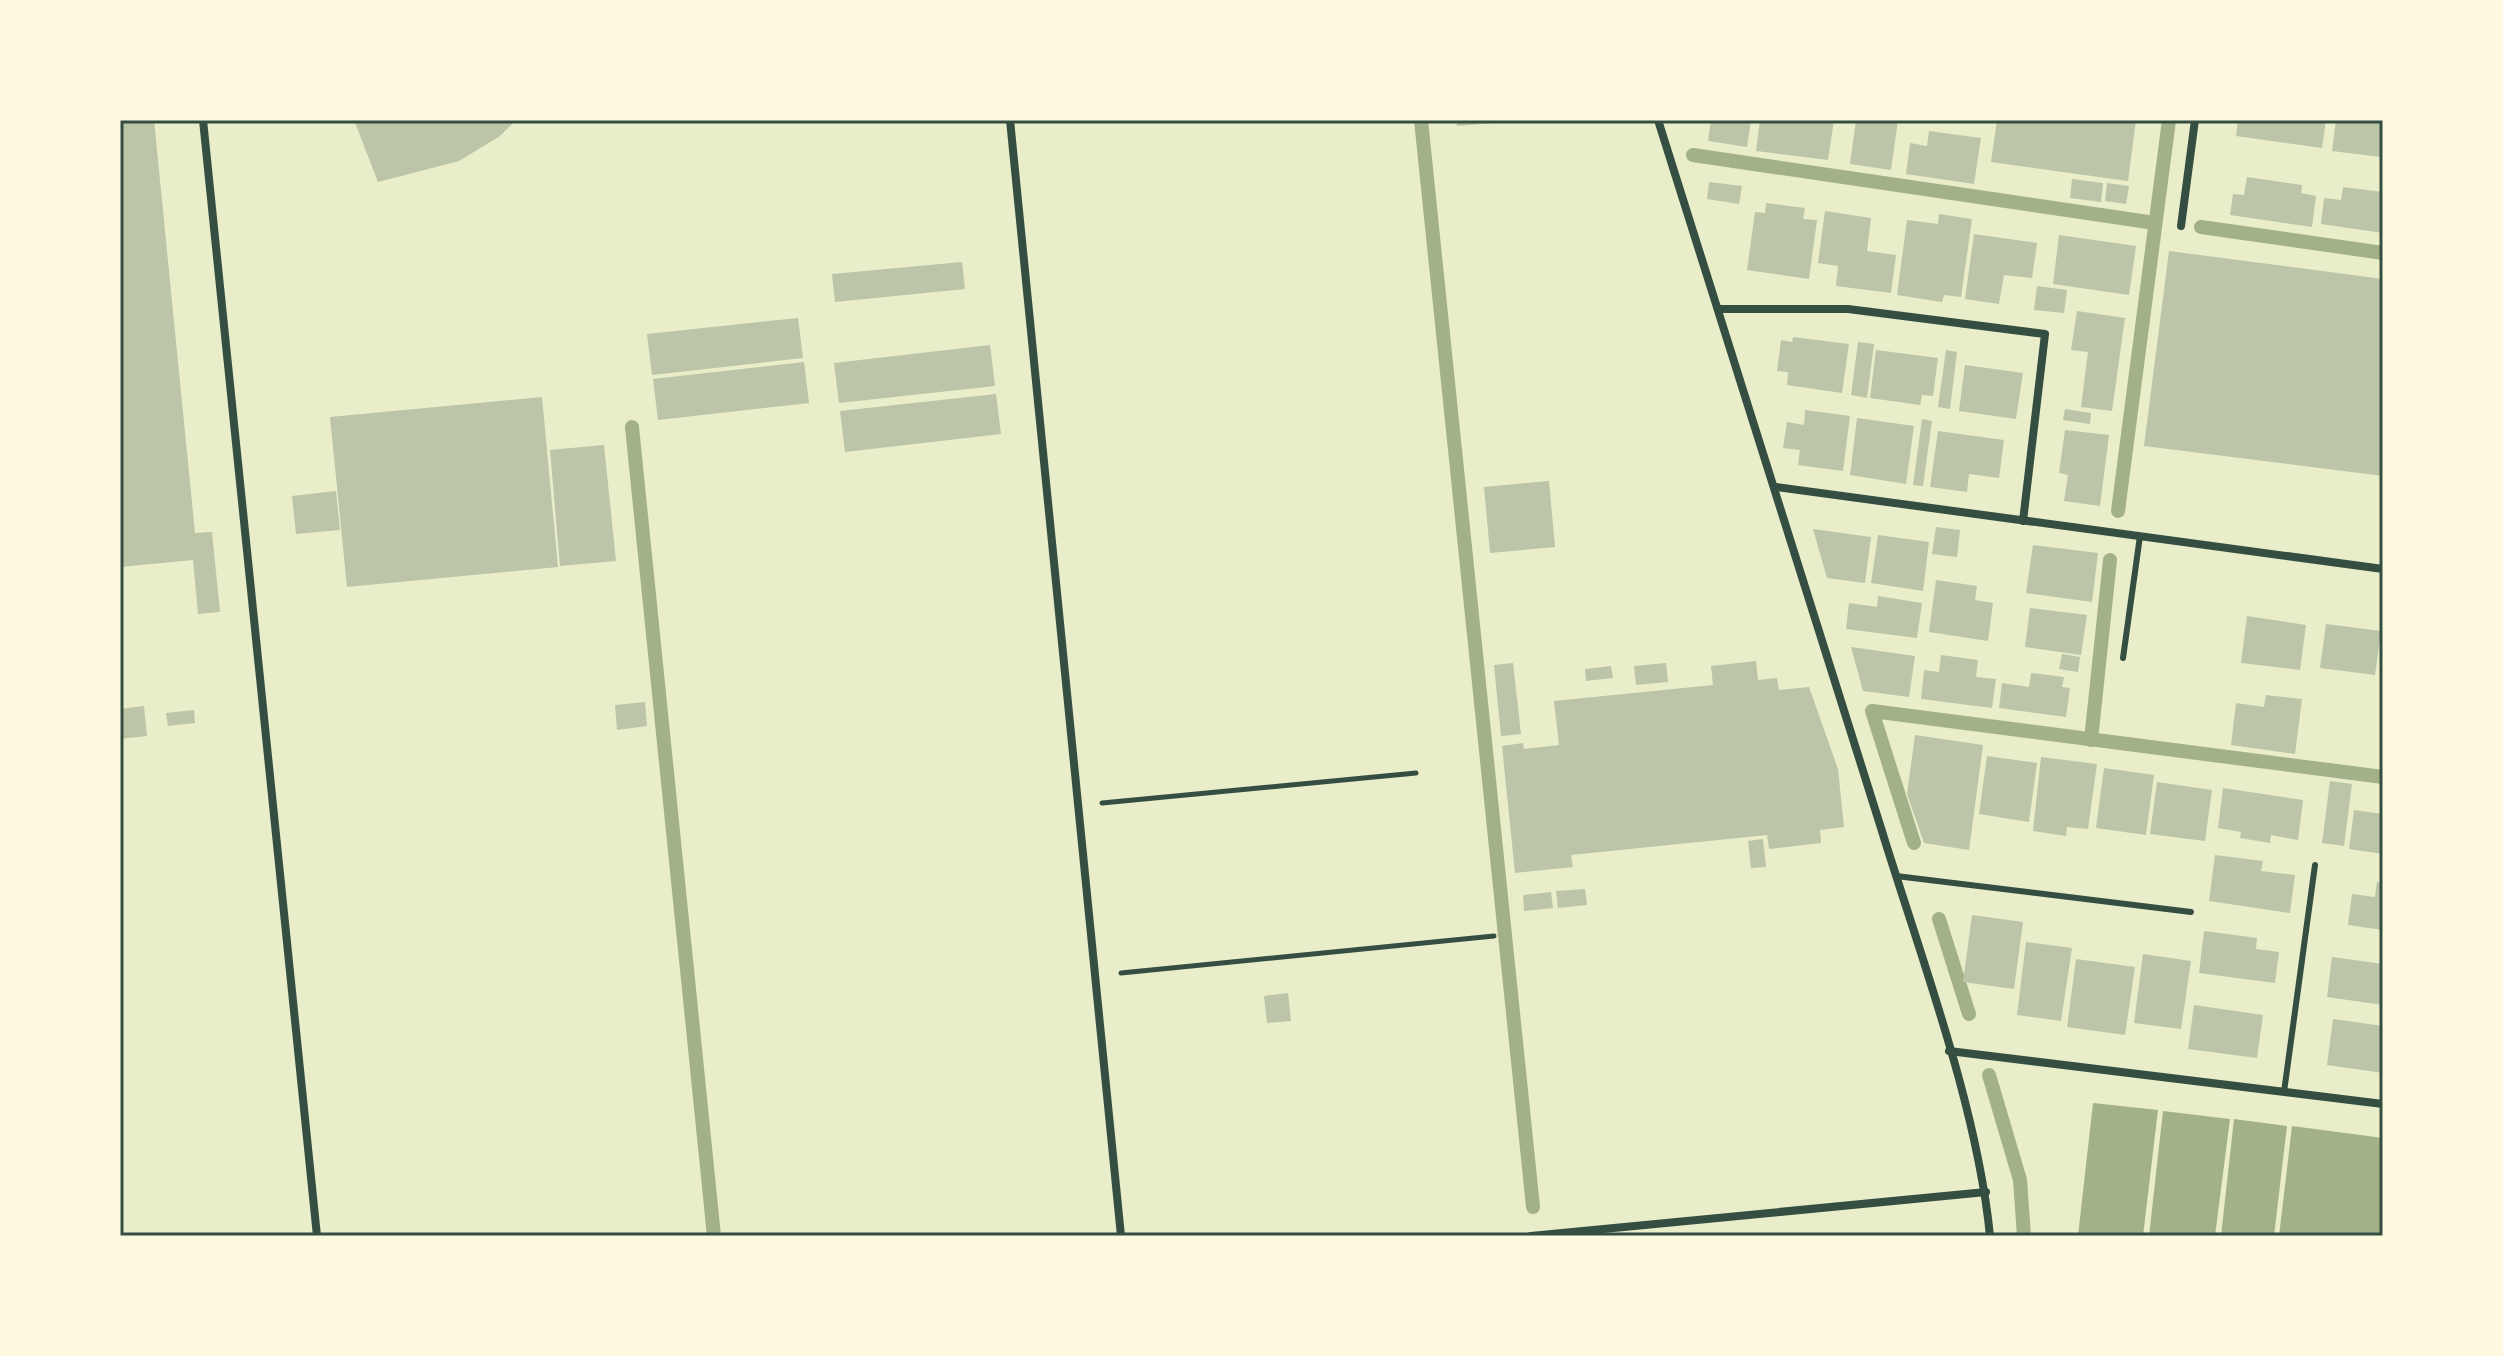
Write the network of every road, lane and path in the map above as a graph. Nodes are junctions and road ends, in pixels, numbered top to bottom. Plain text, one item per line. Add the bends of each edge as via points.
1 (203, 120) edge
2 (1010, 120) edge
3 (1658, 120) edge
4 (2195, 120) edge
5 (2181, 226) dead end
6 (1718, 309) junction
7 (1776, 487) junction
8 (2023, 521) junction
9 (2140, 536) junction
10 (2383, 569) edge
11 (2123, 658) dead end
12 (1416, 773) dead end
13 (1078, 806) junction
14 (2315, 865) dead end
15 (1896, 876) junction
16 (2191, 912) dead end
17 (1494, 936) dead end
18 (1095, 976) junction
19 (1949, 1051) junction
20 (2284, 1092) junction
21 (2383, 1104) edge
22 (1986, 1192) junction
23 (317, 1236) edge
24 (1121, 1236) edge
25 (1531, 1236) edge
26 (1990, 1236) edge

1 - 23 street
2 - 13 street
3 - 6 street
4 - 5 street
6 - 7 street
6 - 8 street via 1848,309 2045,334
7 - 8 street
7 - 15 street
8 - 9 street
9 - 10 street
9 - 11 lane
12 - 13 path
13 - 18 street
14 - 20 lane
15 - 16 lane
15 - 19 street
17 - 18 path
18 - 24 street
19 - 20 street
19 - 22 street
20 - 21 street
22 - 25 street
22 - 26 street

